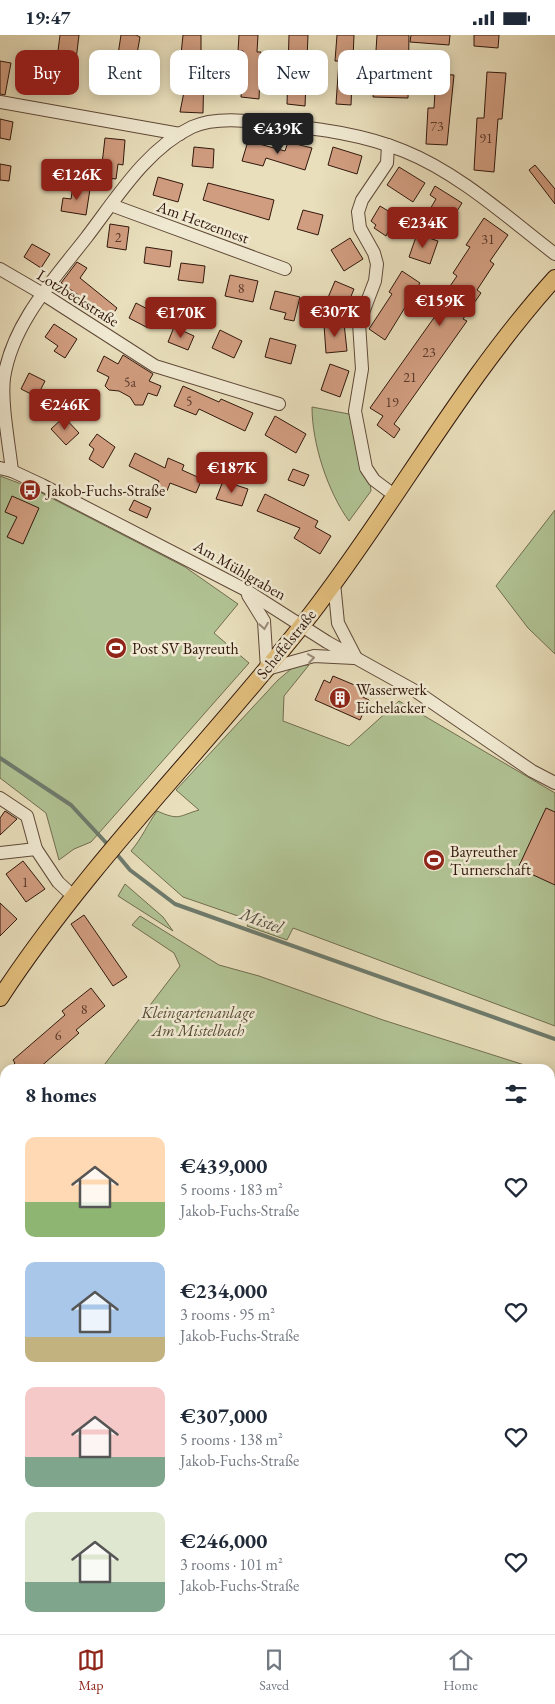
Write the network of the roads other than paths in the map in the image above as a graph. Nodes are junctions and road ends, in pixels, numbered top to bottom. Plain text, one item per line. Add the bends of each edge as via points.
1 (0, 102) edge
2 (180, 134) junction
3 (388, 145) junction
4 (111, 205) junction
5 (555, 254) edge
6 (0, 269) edge
7 (285, 269) dead end
8 (555, 278) edge
9 (43, 294) junction
10 (279, 404) dead end
11 (6, 470) edge
12 (394, 495) junction
13 (334, 583) junction
14 (244, 589) junction
15 (301, 626) junction
16 (356, 658) junction
17 (267, 669) junction
18 (555, 783) edge
19 (0, 798) edge
20 (36, 849) junction
21 (0, 853) edge
22 (73, 896) junction
23 (0, 998) edge

1 - 2 street
2 - 3 street via 210,121 264,123 336,131
2 - 4 street via 140,169
3 - 5 street via 406,151 462,183
3 - 12 street via 387,163 362,200 358,212 360,228 374,253 376,273 359,323 362,369 355,404 366,467 374,480
4 - 7 street, Am Hetzennest
4 - 9 street
6 - 9 street, Lotzbeckstraße
8 - 12 main road, Scheffelstraße via 507,335
9 - 10 street, Lotzbeckstraße via 155,366
9 - 11 street via 18,335 4,378
11 - 14 street, Am Mühlgraben
12 - 13 main road, Scheffelstraße
13 - 15 main road, Scheffelstraße
13 - 16 street via 338,623
14 - 15 street, Am Mühlgraben
14 -> 17 street via 264,621
15 - 16 street, Am Mühlgraben
15 - 17 main road, Scheffelstraße
17 -> 16 street via 314,657
16 - 18 street, Am Mühlgraben via 417,692 532,771
17 - 22 main road, Scheffelstraße
19 - 20 street via 27,816
20 - 21 street
20 - 22 street via 58,882
22 - 23 main road, Scheffelstraße

